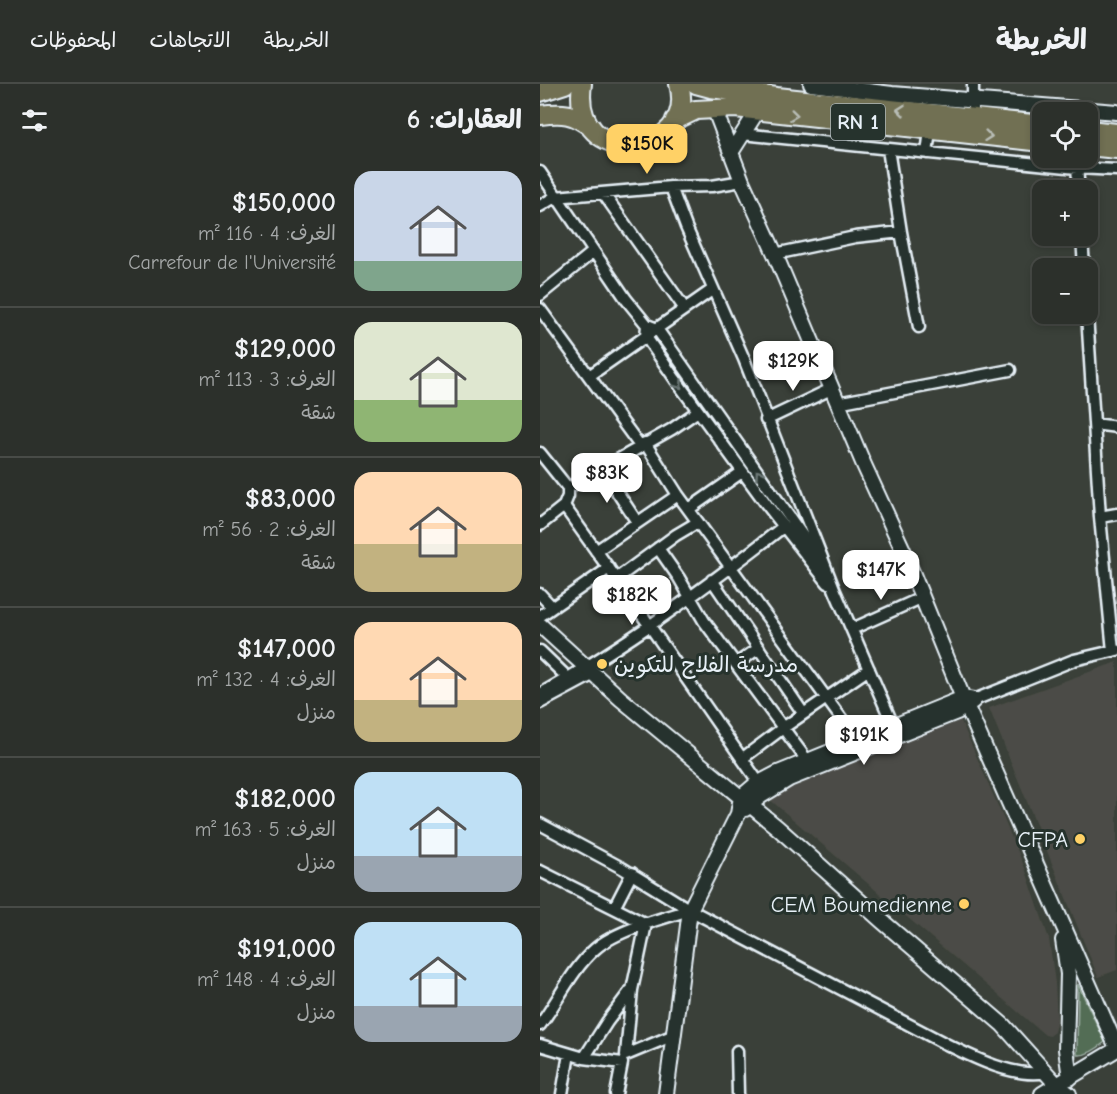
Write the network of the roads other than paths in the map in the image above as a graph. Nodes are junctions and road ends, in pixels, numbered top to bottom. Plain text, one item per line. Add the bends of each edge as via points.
1 (565, 84) edge
2 (582, 84) edge
3 (679, 84) edge
4 (811, 84) edge
5 (973, 84) edge
6 (708, 85) edge
7 (540, 93) edge
8 (714, 108) junction
9 (973, 109) junction
10 (758, 110) junction
11 (1117, 112) edge
12 (931, 114) junction
13 (540, 115) edge
14 (675, 120) junction
15 (1032, 123) edge
16 (592, 128) junction
17 (1098, 130) edge
18 (1117, 133) edge
19 (742, 134) junction
20 (1032, 139) edge
21 (1098, 147) edge
22 (888, 149) junction
23 (1117, 149) edge
24 (732, 151) junction
25 (927, 153) junction
26 (1032, 160) edge
27 (1098, 166) edge
28 (1117, 170) edge
29 (540, 172) edge
30 (742, 181) junction
31 (671, 187) junction
32 (603, 193) junction
33 (555, 197) junction
34 (540, 206) edge
35 (901, 232) junction
36 (593, 252) junction
37 (775, 254) junction
38 (712, 290) junction
39 (540, 295) edge
40 (540, 309) edge
41 (685, 309) junction
42 (1088, 324) edge
43 (919, 327) dead end
44 (650, 330) junction
45 (1010, 370) dead end
46 (589, 376) junction
47 (834, 396) junction
48 (699, 411) junction
49 (766, 420) junction
50 (1094, 424) junction
51 (1117, 427) edge
52 (730, 433) junction
53 (720, 439) junction
54 (642, 445) junction
55 (540, 453) edge
56 (543, 466) edge
57 (602, 469) junction
58 (742, 472) junction
59 (568, 489) junction
60 (796, 489) junction
61 (678, 495) junction
62 (777, 499) junction
63 (564, 506) junction
64 (689, 509) junction
65 (1117, 514) edge
66 (1100, 517) junction
67 (637, 522) junction
68 (698, 522) junction
69 (540, 525) edge
70 (783, 527) junction
71 (658, 548) junction
72 (596, 551) junction
73 (730, 566) junction
74 (609, 568) junction
75 (829, 574) junction
76 (616, 579) junction
77 (712, 580) junction
78 (835, 591) junction
79 (540, 594) edge
80 (690, 597) junction
81 (921, 598) junction
82 (552, 607) junction
83 (540, 616) edge
84 (540, 625) edge
85 (649, 625) junction
86 (852, 629) junction
87 (759, 648) junction
88 (540, 651) edge
89 (1115, 651) edge
90 (736, 664) junction
91 (869, 669) junction
92 (591, 670) junction
93 (568, 678) junction
94 (540, 694) edge
95 (827, 697) junction
96 (968, 701) junction
97 (540, 703) edge
98 (803, 713) junction
99 (783, 728) junction
100 (896, 730) junction
101 (857, 740) junction
102 (742, 758) junction
103 (811, 765) junction
104 (759, 783) junction
105 (746, 801) junction
106 (540, 824) edge
107 (540, 871) edge
108 (632, 873) junction
109 (614, 908) junction
110 (1055, 909) junction
111 (690, 910) junction
112 (646, 924) junction
113 (632, 990) junction
114 (540, 1025) edge
115 (674, 1035) junction
116 (540, 1045) edge
117 (1117, 1049) edge
118 (737, 1051) dead end
119 (569, 1054) junction
120 (584, 1058) junction
121 (624, 1059) junction
122 (1046, 1072) junction
123 (1070, 1078) junction
124 (1058, 1089) edge
125 (562, 1094) edge
126 (616, 1094) edge
127 (666, 1094) edge
128 (738, 1094) edge
129 (1042, 1094) edge
130 (1069, 1094) edge

1 - 7 highway
2 - 16 highway via 582,107
3 - 14 highway via 681,99
4 - 12 street
5 - 9 street
12 -> 6 highway, RN 1 via 777,97
8 - 10 highway, RN 1
8 - 14 highway, RN 1 via 696,110
8 - 24 street
9 - 11 street
9 - 12 highway, RN 1
9 - 15 highway, RN 1
10 -> 12 highway, RN 1
10 - 19 street
12 -> 20 highway, RN 1
12 - 25 street
13 - 16 highway via 566,114 578,117
14 - 16 highway via 659,138 636,146 604,139
17 - 18 highway
19 - 22 street
19 - 24 street
21 - 23 highway
22 - 25 street
22 - 35 street
24 - 30 street
25 - 26 street
27 - 28 street
29 - 33 street
30 - 31 street
30 - 37 street
31 - 32 street
31 - 38 street
32 - 33 street
32 - 41 street
33 - 34 street
33 - 36 street
35 - 37 street
35 - 43 street
36 - 39 street
36 - 44 street
37 - 47 street
38 - 41 street
38 - 49 street via 744,359
40 - 46 street
41 - 44 street
42 - 50 street
44 - 46 street
44 -> 48 street
44 - 52 street
45 - 47 street
46 - 54 street
47 - 49 street
47 - 81 street
48 - 53 street
48 - 54 street
49 - 60 street
50 - 51 street
50 - 66 street
52 - 53 street
62 -> 52 street
53 - 58 street
54 - 57 street
54 - 61 street
55 - 56 street
56 - 59 street
57 - 59 street
57 - 67 street
58 - 64 street
58 - 70 street
59 - 63 street
60 - 62 street
60 - 75 street
61 - 64 street
61 - 67 street
62 - 75 street
63 - 69 street
63 - 72 street
64 - 68 street
65 - 66 street
66 - 89 street
67 - 72 street
68 - 71 street
68 - 73 street
70 - 73 street
70 - 78 street
71 - 76 street
71 - 80 street
72 - 74 street
73 - 77 street
73 - 95 street
74 - 76 street
74 - 82 street
75 - 78 street
76 - 85 street
77 - 80 street
77 - 87 street
78 - 86 street
79 - 82 street
80 - 85 street
80 - 90 street
81 - 86 street
81 - 96 street
82 - 83 street
84 - 92 street
85 - 92 street
85 - 102 street
86 - 91 street
87 - 90 street
87 - 98 street
88 - 93 street
89 - 96 street via 1074,660
90 - 99 street
91 - 95 street
91 - 100 street
92 - 93 street
92 - 97 street
92 - 105 street
93 - 94 street
95 - 98 street
95 - 101 street
96 - 100 street
96 - 110 street
98 - 99 street
99 - 102 street
99 - 103 street
100 - 101 street
100 - 103 street
101 - 103 street
102 - 104 street
103 - 104 street
103 - 105 street
104 - 105 street
105 - 111 street
105 - 122 street via 1004,1025
106 - 108 street
107 - 109 street
108 - 109 street
108 - 111 street
109 - 112 street
110 - 117 street
110 - 123 street via 1068,974 1066,1049
111 - 112 street
111 - 115 street
111 - 122 street via 960,1051 1024,1074
112 - 113 street
112 - 114 street via 596,947
113 - 120 street
113 - 121 street
115 - 121 street
115 - 127 street
116 - 119 street
117 - 123 street
118 - 128 street
119 - 120 street
119 - 125 street
120 - 121 street
121 - 126 street
122 - 124 street
123 - 124 street
124 - 129 street
124 - 130 street

